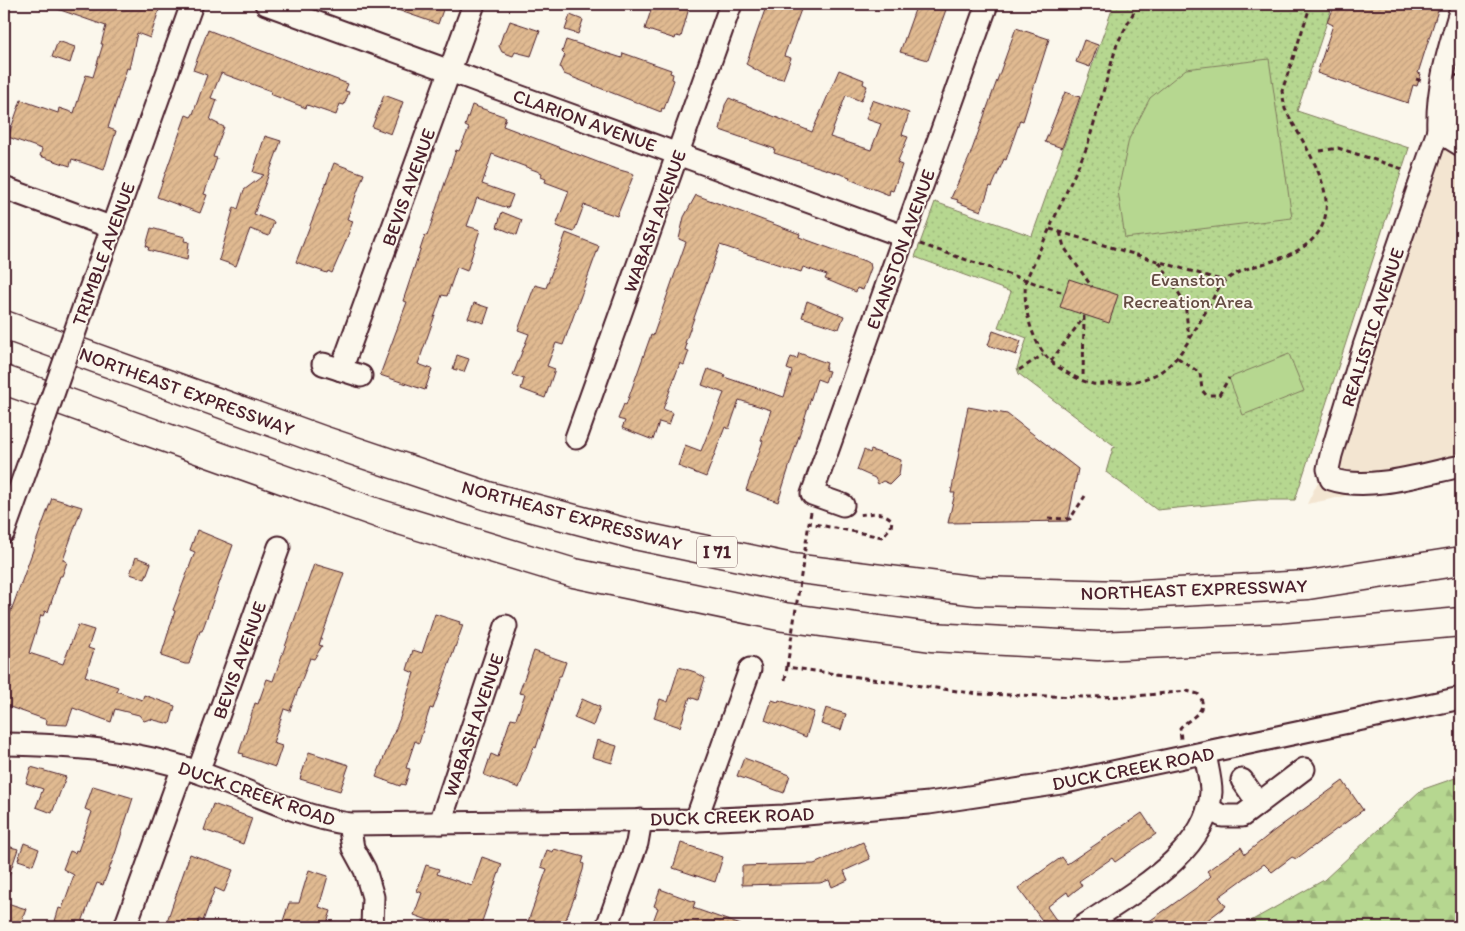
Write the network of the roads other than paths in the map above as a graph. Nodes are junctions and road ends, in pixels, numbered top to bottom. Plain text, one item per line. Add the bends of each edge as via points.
1 (192, 4) edge
2 (266, 4) edge
3 (474, 4) edge
4 (731, 4) edge
5 (987, 4) edge
6 (1461, 8) edge
7 (450, 70) junction
8 (1461, 86) edge
9 (1461, 129) edge
10 (1438, 131) junction
11 (1461, 145) edge
12 (678, 154) junction
13 (4, 188) edge
14 (112, 228) junction
15 (903, 237) junction
16 (4, 325) edge
17 (342, 370) dead end
18 (4, 380) edge
19 (576, 438) dead end
20 (1461, 466) edge
21 (846, 510) road end
22 (4, 532) edge
23 (279, 547) dead end
24 (1461, 561) edge
25 (1461, 622) edge
26 (506, 626) dead end
27 (750, 668) dead end
28 (1461, 698) edge
29 (4, 744) edge
30 (1205, 754) junction
31 (1304, 769) dead end
32 (190, 770) junction
33 (1242, 780) dead end
34 (1258, 803) junction
35 (1208, 808) junction
36 (641, 820) junction
37 (696, 820) junction
38 (440, 823) junction
39 (349, 824) junction
40 (125, 927) edge
41 (372, 927) edge
42 (607, 927) edge
43 (1082, 927) edge

1 - 14 street, TRIMBLE AVENUE
2 - 7 street, CLARION AVENUE
3 - 7 street, BEVIS AVENUE
4 - 12 street, WABASH AVENUE
5 - 15 street, EVANSTON AVENUE
6 - 10 street, REALISTIC AVENUE via 1442,75 1436,109
7 - 12 street, CLARION AVENUE
7 - 17 street, BEVIS AVENUE
8 - 10 street, REALISTIC AVENUE
9 - 10 street
10 - 11 street
10 - 20 street, REALISTIC AVENUE via 1364,346 1328,469 1331,479 1345,484 1378,482
12 - 15 street, CLARION AVENUE
12 - 19 street, WABASH AVENUE
13 - 14 street
14 - 22 street, TRIMBLE AVENUE, bridge
15 - 21 street, EVANSTON AVENUE via 812,502
16 - 24 highway, NORTHEAST EXPRESSWAY / I 71 via 488,496 635,535 792,568 978,591 1123,596 1308,585
18 - 25 highway via 380,514 574,573 784,617 931,637 1098,646 1282,638
23 - 32 street, BEVIS AVENUE
26 - 38 street, WABASH AVENUE
27 - 37 street
28 - 30 street, DUCK CREEK ROAD
29 - 32 street, DUCK CREEK ROAD via 112,750
30 - 35 street via 1211,789
30 - 37 street, DUCK CREEK ROAD via 1061,783 929,803
31 - 34 street
32 - 39 street, DUCK CREEK ROAD via 307,813
32 - 40 street, BEVIS AVENUE
33 - 34 street
34 - 35 street via 1242,816 1222,816
35 - 43 street via 1187,848 1173,863
36 - 37 street, DUCK CREEK ROAD
36 - 38 street, DUCK CREEK ROAD
36 - 42 street via 637,843
38 - 39 street, DUCK CREEK ROAD
39 - 41 street via 353,848 365,870 373,897

